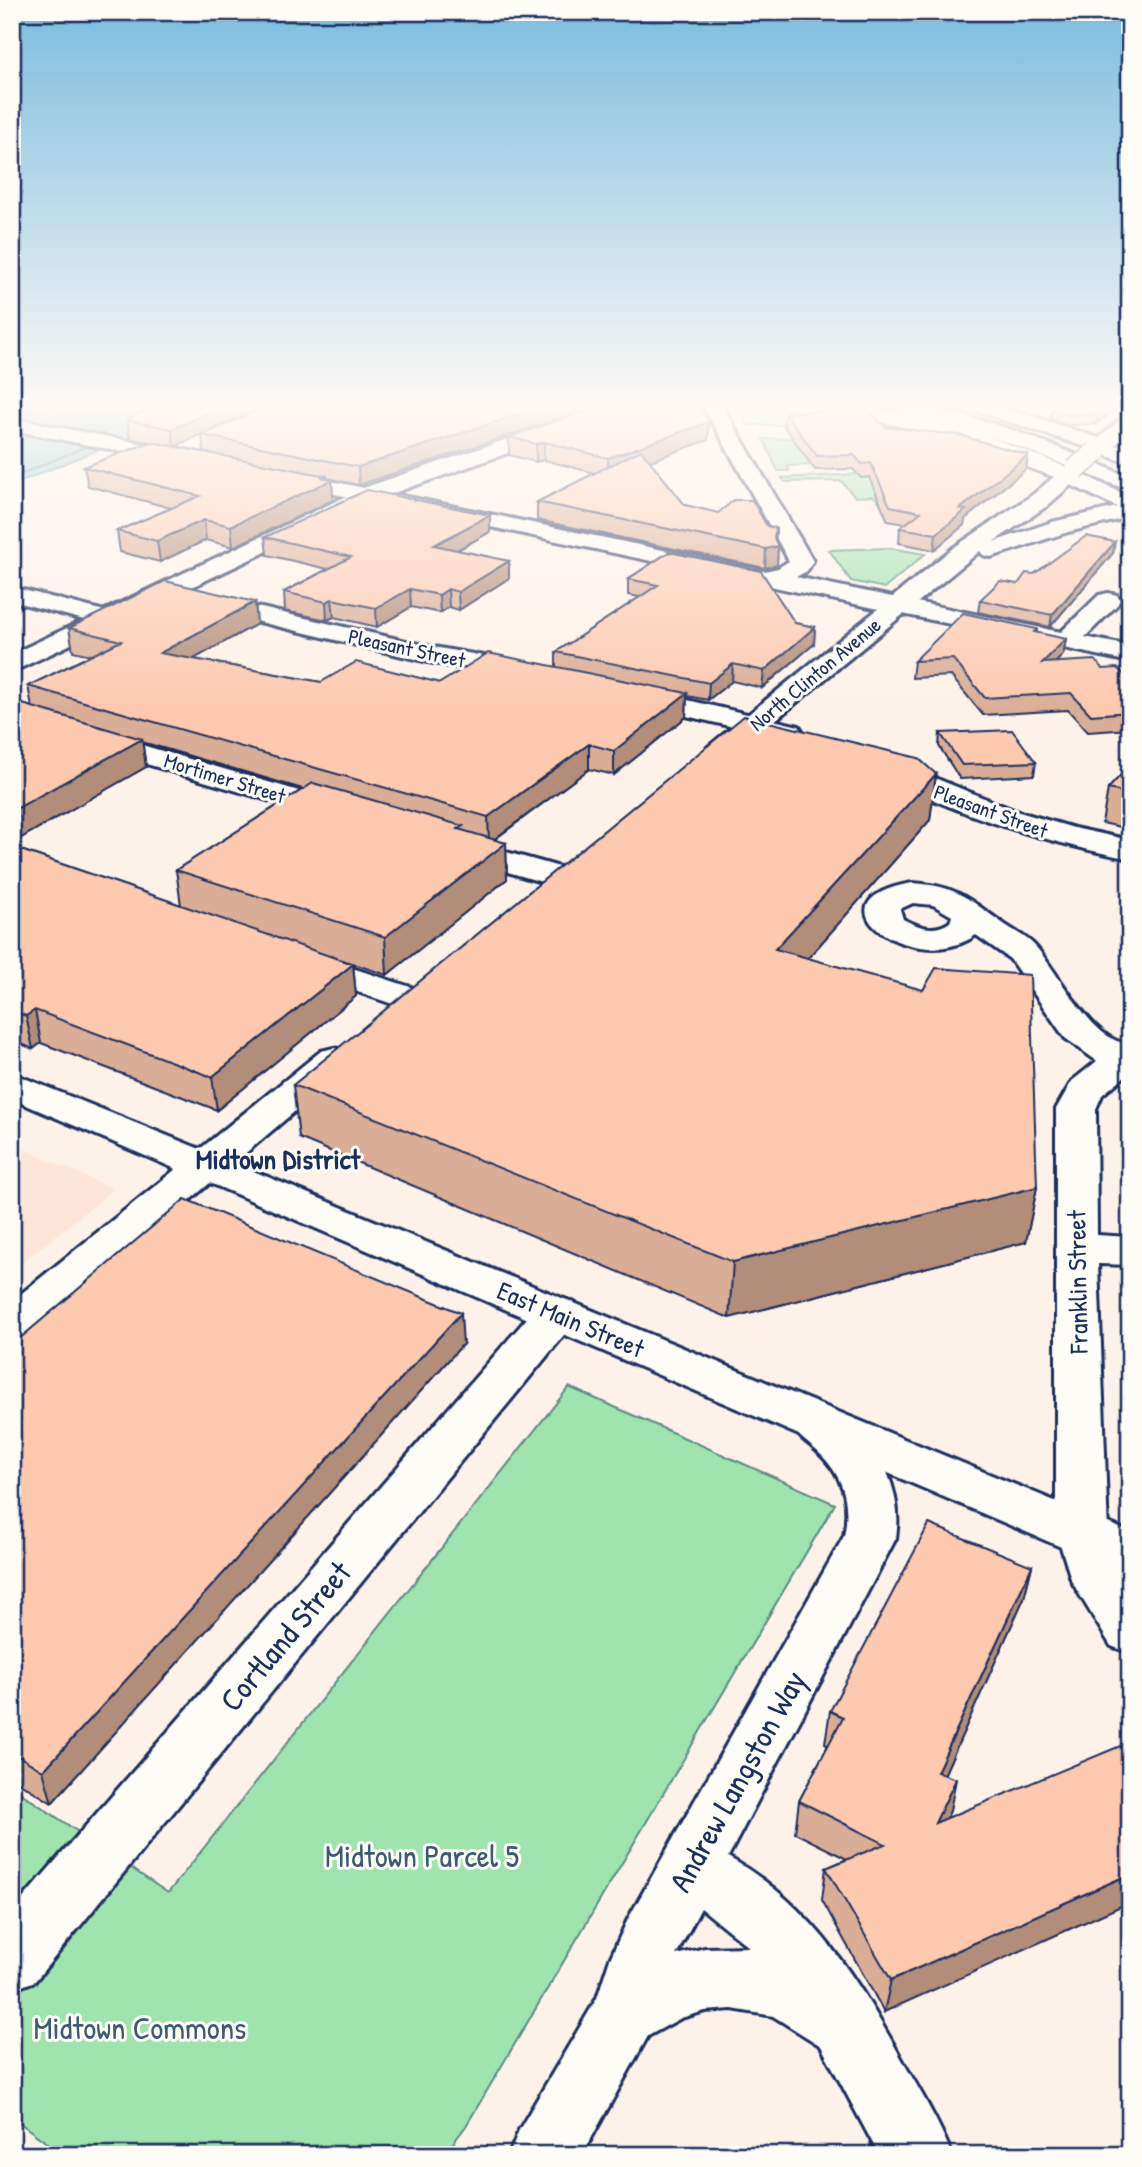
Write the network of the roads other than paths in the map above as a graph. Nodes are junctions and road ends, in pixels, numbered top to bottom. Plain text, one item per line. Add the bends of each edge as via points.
1 (340, 508) edge
2 (431, 508) edge
3 (771, 508) edge
4 (1028, 508) edge
5 (1130, 510) edge
6 (764, 578) junction
7 (920, 586) junction
8 (164, 592) junction
9 (12, 594) edge
10 (1108, 600) dead end
11 (897, 606) junction
12 (107, 619) junction
13 (1066, 641) junction
14 (1130, 654) edge
15 (12, 664) edge
16 (553, 677) edge
17 (615, 691) edge
18 (12, 715) edge
19 (756, 724) junction
20 (813, 738) edge
21 (865, 757) edge
22 (696, 771) edge
23 (372, 822) edge
24 (425, 838) edge
25 (1130, 850) edge
26 (527, 903) edge
27 (969, 915) dead end
28 (276, 953) edge
29 (1126, 1056) edge
30 (12, 1085) edge
31 (206, 1166) junction
32 (1076, 1248) junction
33 (1130, 1251) edge
34 (557, 1313) junction
35 (12, 1326) edge
36 (810, 1420) junction
37 (1082, 1534) junction
38 (1130, 1554) edge
39 (1130, 1630) edge
40 (690, 1868) junction
41 (12, 1959) edge
42 (625, 2012) junction
43 (848, 2031) junction
44 (544, 2155) edge
45 (917, 2155) edge

1 - 8 main road
2 - 6 main road
3 - 6 main road via 801,564 785,574
4 - 7 main road, North Clinton Avenue
5 - 7 main road via 1001,546
6 - 11 main road
7 - 11 main road, North Clinton Avenue
8 - 12 main road
8 - 16 main road, Pleasant Street via 428,654
9 - 12 main road
10 - 13 main road
11 - 13 main road
11 - 19 main road, North Clinton Avenue
12 - 15 main road
13 - 14 main road
17 - 19 main road
18 - 23 main road, Mortimer Street
19 - 20 main road
19 - 22 main road, North Clinton Avenue
21 - 25 main road, Pleasant Street via 985,813
24 - 26 main road via 573,867
27 - 29 main road via 1022,952 1078,1030 1105,1050
28 - 31 main road via 418,989
29 - 32 main road, Franklin Street via 1086,1089 1076,1109
30 - 31 main road, East Main Street
31 - 34 main road, East Main Street
31 - 35 main road
32 - 33 main road
32 - 37 main road, Franklin Street
34 - 36 main road, East Main Street
34 - 41 main road, Cortland Street
36 - 37 main road, East Main Street
36 - 40 main road, Andrew Langston Way via 836,1439 864,1474 875,1506 873,1528
37 - 38 main road, East Main Street
37 - 39 main road, Franklin Street via 1099,1582
40 - 42 main road, Andrew Langston Way via 641,1961
40 - 43 main road via 730,1891 780,1933 814,1973
42 - 43 main road via 673,1986 729,1977 772,1982 793,1990
42 - 44 main road, Andrew Langston Way
43 - 45 main road

